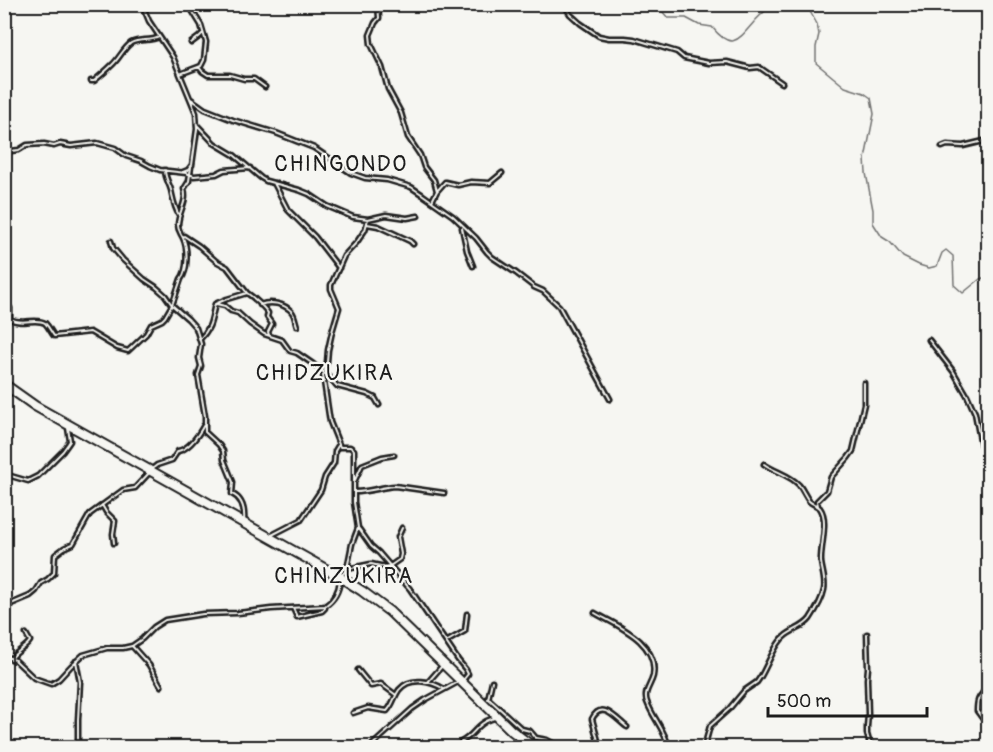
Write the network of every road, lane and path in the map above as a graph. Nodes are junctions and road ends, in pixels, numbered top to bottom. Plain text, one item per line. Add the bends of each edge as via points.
1 (142, 4) edge
2 (191, 4) edge
3 (378, 4) edge
4 (564, 4) edge
5 (202, 33) junction
6 (159, 37) junction
7 (191, 43) dead end
8 (199, 67) junction
9 (180, 74) junction
10 (91, 81) dead end
11 (782, 83) dead end
12 (265, 87) dead end
13 (191, 99) junction
14 (197, 125) junction
15 (988, 140) edge
16 (4, 145) edge
17 (942, 147) dead end
18 (11, 151) junction
19 (4, 156) edge
20 (191, 167) junction
21 (250, 168) junction
22 (165, 170) junction
23 (182, 173) junction
24 (502, 173) dead end
25 (190, 175) junction
26 (274, 183) junction
27 (437, 191) junction
28 (432, 201) junction
29 (179, 215) junction
30 (418, 216) dead end
31 (368, 219) junction
32 (367, 224) junction
33 (462, 225) junction
34 (181, 235) junction
35 (111, 241) dead end
36 (413, 244) dead end
37 (473, 266) dead end
38 (339, 268) junction
39 (247, 293) junction
40 (4, 303) edge
41 (216, 304) junction
42 (172, 305) junction
43 (260, 305) junction
44 (297, 326) dead end
45 (269, 336) junction
46 (200, 339) junction
47 (929, 340) dead end
48 (323, 373) junction
49 (864, 383) dead end
50 (4, 384) edge
51 (610, 399) dead end
52 (379, 405) dead end
53 (206, 422) junction
54 (69, 425) junction
55 (338, 446) junction
56 (394, 455) dead end
57 (988, 455) edge
58 (764, 464) dead end
59 (151, 471) junction
60 (4, 474) edge
61 (354, 482) junction
62 (355, 492) junction
63 (444, 493) dead end
64 (102, 505) junction
65 (818, 506) junction
66 (244, 523) junction
67 (358, 528) junction
68 (402, 528) dead end
69 (269, 537) junction
70 (114, 543) dead end
71 (390, 566) junction
72 (347, 568) junction
73 (340, 577) junction
74 (325, 606) junction
75 (292, 608) junction
76 (595, 613) dead end
77 (467, 614) dead end
78 (4, 616) edge
79 (26, 634) dead end
80 (867, 634) dead end
81 (446, 642) junction
82 (132, 646) junction
83 (4, 656) edge
84 (11, 659) junction
85 (76, 661) junction
86 (444, 664) junction
87 (358, 670) dead end
88 (461, 681) junction
89 (492, 681) dead end
90 (427, 683) junction
91 (988, 685) edge
92 (161, 686) dead end
93 (444, 690) junction
94 (396, 695) junction
95 (486, 701) junction
96 (353, 713) dead end
97 (498, 717) junction
98 (988, 726) edge
99 (627, 727) dead end
100 (83, 747) edge
101 (369, 747) edge
102 (459, 747) edge
103 (538, 747) edge
104 (562, 747) edge
105 (600, 747) edge
106 (669, 747) edge
107 (704, 747) edge
108 (871, 747) edge

1 - 6 street
2 - 5 street
3 - 27 street via 371,44 408,137
4 - 11 street via 574,18 599,36 634,39 677,52 684,58 759,68
5 - 7 street
5 - 8 street via 205,56
6 - 9 street
6 - 10 street via 131,43
8 - 9 street
8 - 12 street via 208,75 254,79
9 - 13 street
13 - 14 street
13 - 28 street via 205,109 314,148 351,173 411,187
14 - 20 street
14 - 21 street via 214,143
15 - 17 street
16 - 18 street
18 - 19 street
18 - 22 street via 27,145 99,143
20 - 23 street
20 - 25 street
21 - 25 street
21 - 26 street
22 - 23 street
22 - 29 street
23 - 25 street
24 - 27 street via 490,183 445,182
25 - 29 street
26 - 31 street via 299,190 353,217
26 - 38 street via 288,210
27 - 28 street
28 - 33 street
29 - 34 street
30 - 31 street
31 - 32 street
32 - 36 street
32 - 38 street
33 - 37 street
33 - 51 street via 492,257 559,306
34 - 39 street via 227,267
34 - 42 street via 185,269
35 - 42 street via 119,256
38 - 48 street via 331,287 339,311
39 - 41 street
39 - 43 street
40 - 42 street via 11,310 13,321 39,321 54,336 92,332 126,351 151,325 162,320
41 - 45 street via 238,313
41 - 46 street via 210,326
42 - 46 street via 191,321
43 - 44 street via 273,302 286,308
43 - 45 street via 272,324
45 - 48 street via 282,340 290,351
46 - 53 street via 198,375
47 - 57 street via 967,395 981,445
48 - 52 street via 337,386 374,397
48 - 55 street via 330,422
49 - 65 street via 864,404 852,451 829,481
50 - 54 highway
53 - 59 street via 184,450
53 - 66 street via 205,433 223,451 233,482 232,492 243,505
54 - 59 highway
54 - 60 street via 70,441 43,472 28,481
55 - 61 street via 354,450
55 - 69 street via 321,490 301,520
56 - 61 street via 363,465
58 - 65 street via 788,476
59 - 64 street via 135,488 123,490
59 - 66 highway
61 - 62 street
62 - 63 street via 395,486
62 - 67 street
64 - 70 street via 115,521
64 - 78 street via 89,515 73,544 55,555 54,573 30,596 11,604
65 - 107 street via 824,525 821,560 825,585 821,599 803,626 782,638 757,682 710,726
66 - 69 highway
67 - 71 street
67 - 72 street
68 - 71 street via 398,537 401,558
69 - 73 highway
71 - 72 street
71 - 81 street
72 - 73 street
73 - 74 street via 339,589
73 - 86 highway via 390,612
74 - 75 street
74 - 75 street via 322,611 297,617
75 - 82 street via 165,620
76 - 106 street via 634,635 647,648 653,674 647,702
77 - 81 street via 465,631
79 - 84 street via 30,641
80 - 108 street via 867,734
81 - 88 street via 467,671
82 - 85 street via 102,649
82 - 92 street
83 - 84 street
84 - 85 street via 34,678 51,684
85 - 100 street via 80,682 78,742
86 - 88 highway
86 - 90 street
87 - 94 street via 371,686 381,684
88 - 93 street
88 - 95 highway
89 - 95 street
90 - 93 street
90 - 94 street via 406,683
91 - 98 street via 979,696 976,711
93 - 101 street via 412,709
94 - 96 street via 387,711 368,708
95 - 97 highway
95 - 104 street via 536,738
97 - 102 street via 481,723
97 - 103 highway via 520,738
99 - 105 street via 608,711 595,714 592,719

